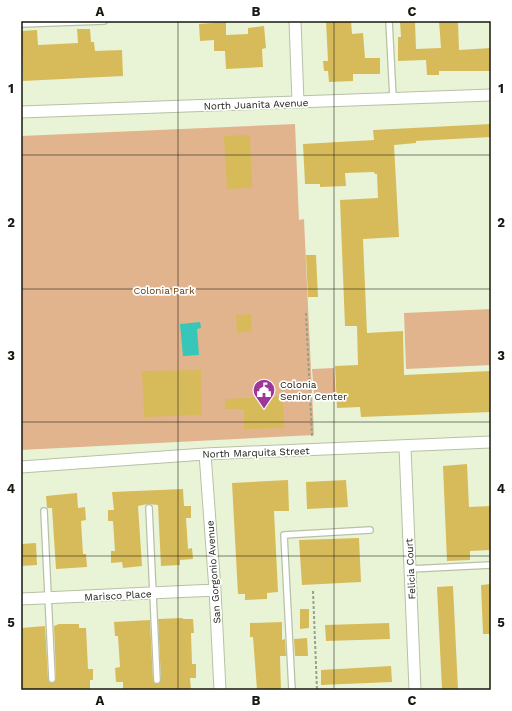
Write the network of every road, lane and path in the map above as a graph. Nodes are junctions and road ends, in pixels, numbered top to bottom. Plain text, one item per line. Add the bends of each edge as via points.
1 (104, 21) edge
2 (295, 21) edge
3 (389, 21) edge
4 (21, 24) edge
5 (491, 95) edge
6 (393, 98) junction
7 (298, 102) junction
8 (21, 112) edge
9 (306, 313) dead end
10 (312, 436) dead end
11 (491, 442) edge
12 (405, 447) junction
13 (205, 454) junction
14 (21, 467) edge
15 (149, 508) dead end
16 (44, 511) dead end
17 (370, 530) dead end
18 (491, 565) edge
19 (410, 568) junction
20 (215, 590) junction
21 (313, 591) dead end
22 (153, 593) junction
23 (48, 598) junction
24 (21, 599) edge
25 (52, 679) dead end
26 (157, 680) dead end
27 (220, 690) edge
28 (292, 690) edge
29 (317, 690) edge
30 (415, 690) edge

1 - 4 lane
2 - 7 street
3 - 6 lane
5 - 6 street, North Juanita Avenue
6 - 7 street, North Juanita Avenue
7 - 8 street, North Juanita Avenue
9 - 10 path
11 - 12 street, North Marquita Street
12 - 13 street, North Marquita Street
12 - 19 street, Felicia Court
13 - 14 street, North Marquita Street
13 - 20 street, San Gorgonio Avenue
15 - 22 lane
16 - 23 lane
17 - 28 lane via 284,535
18 - 19 lane
19 - 30 street, Felicia Court
20 - 22 street, Marisco Place
20 - 27 street, San Gorgonio Avenue
21 - 29 path
22 - 23 street, Marisco Place
22 - 26 lane
23 - 24 street, Marisco Place
23 - 25 lane

